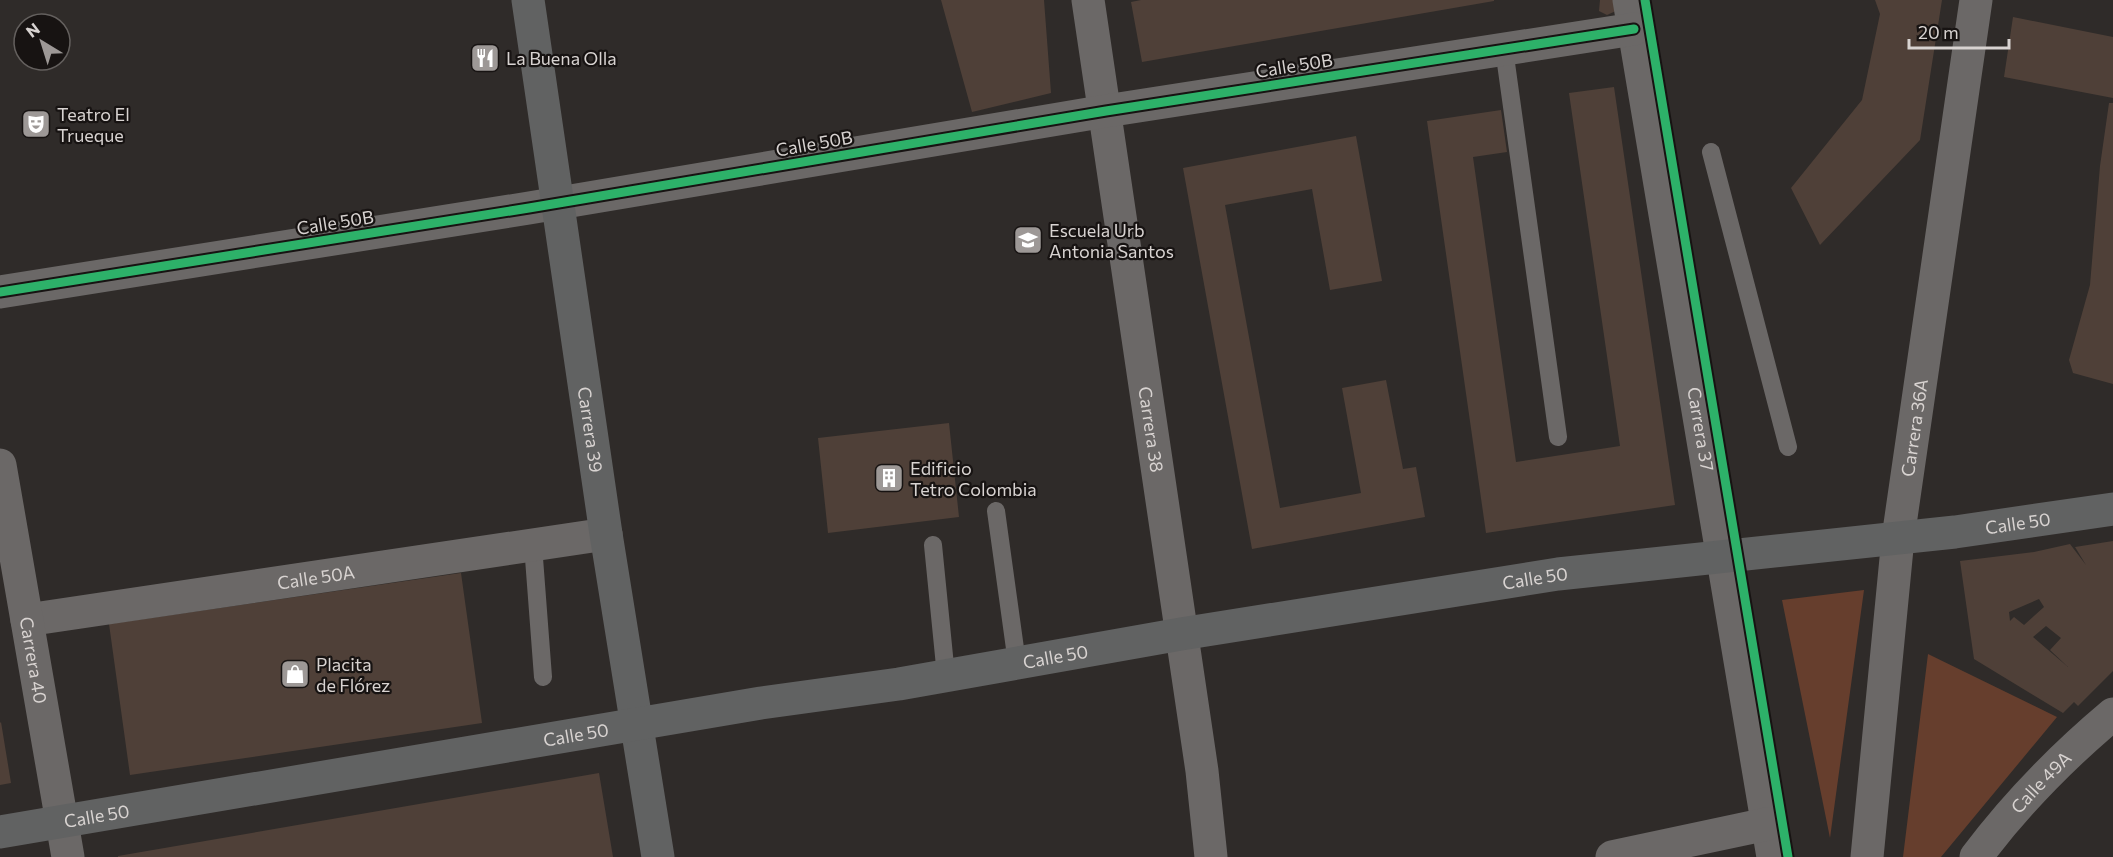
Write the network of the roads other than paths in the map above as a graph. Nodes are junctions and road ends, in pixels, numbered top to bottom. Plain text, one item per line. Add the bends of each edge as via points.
1 (528, 0) edge
2 (1088, 0) edge
3 (1976, 0) edge
4 (1632, 14) edge
5 (1504, 49) junction
6 (1106, 111) junction
7 (1711, 152) dead end
8 (558, 204) junction
9 (0, 292) edge
10 (1558, 437) dead end
11 (1788, 447) dead end
12 (0, 465) edge
13 (2113, 509) edge
14 (996, 512) dead end
15 (606, 534) junction
16 (1898, 538) junction
17 (533, 545) junction
18 (933, 545) dead end
19 (1723, 557) junction
20 (27, 620) junction
21 (1181, 634) junction
22 (1017, 663) junction
23 (946, 676) junction
24 (543, 677) dead end
25 (2113, 714) edge
26 (638, 724) junction
27 (62, 822) junction
28 (1767, 824) junction
29 (0, 832) edge
30 (68, 857) edge
31 (658, 857) edge
32 (1211, 857) edge
33 (1612, 857) edge
34 (1773, 857) edge
35 (1867, 857) edge
36 (1976, 857) edge

1 - 8 main road, Carrera 39
2 - 6 street, Carrera 38
3 - 16 street, Carrera 36A
4 - 5 street, Calle 50B
4 - 19 street, Carrera 37
5 - 6 street, Calle 50B
5 - 10 lane
6 - 8 street, Calle 50B
6 - 21 street, Carrera 38
7 - 11 lane
8 - 9 street, Calle 50B
8 - 15 main road, Carrera 39
12 - 20 street, Carrera 40
13 - 16 main road, Calle 50
14 - 22 lane
15 - 17 street, Calle 50A
15 - 26 main road, Carrera 39
16 - 19 main road, Calle 50
16 - 35 street, Carrera 36A
17 - 20 street, Calle 50A
17 - 24 lane
18 - 23 lane
19 - 21 main road, Calle 50 via 1557,574
19 - 28 street, Carrera 37
20 - 27 street, Carrera 40
21 - 22 main road, Calle 50
21 - 32 street, Carrera 38
22 - 23 main road, Calle 50
23 - 26 main road, Calle 50
25 - 36 street, Calle 49A via 2081,740
26 - 27 main road, Calle 50
26 - 31 main road, Carrera 39
27 - 29 main road, Calle 50
27 - 30 street, Carrera 40
28 - 33 street
28 - 34 street, Carrera 37

